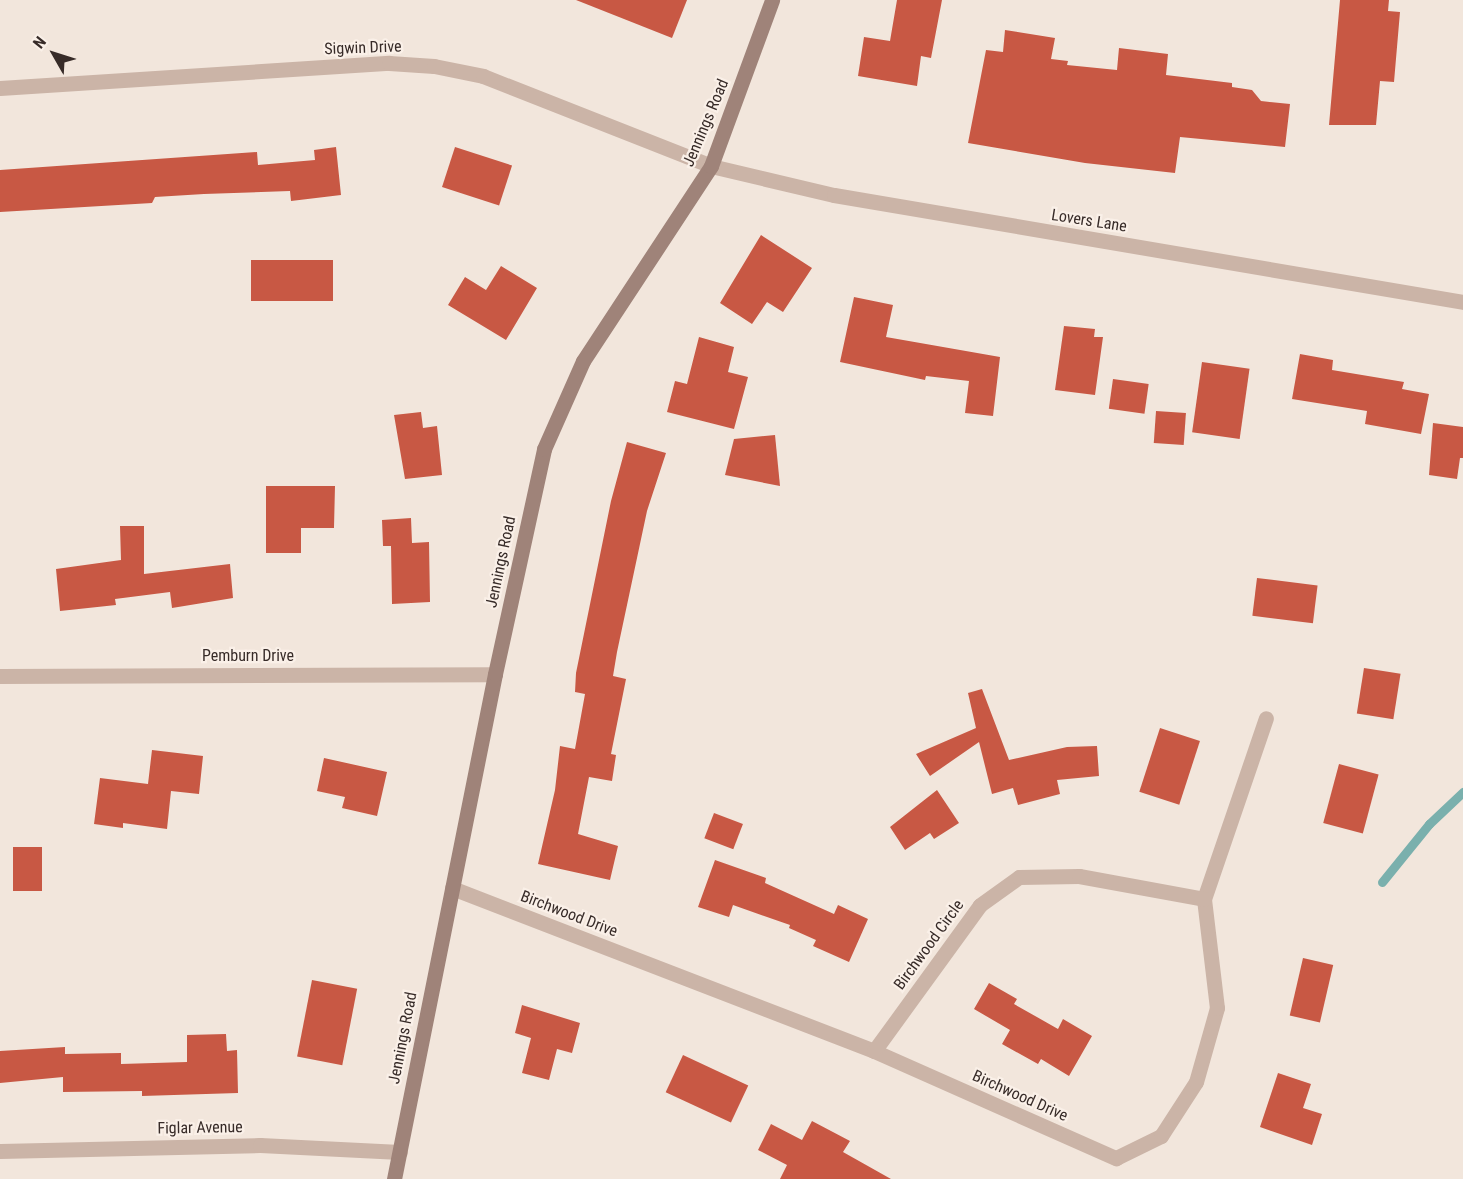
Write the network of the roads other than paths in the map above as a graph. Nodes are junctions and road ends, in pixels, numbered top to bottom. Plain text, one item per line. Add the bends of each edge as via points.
1 (772, 0) edge
2 (0, 88) edge
3 (711, 166) junction
4 (1463, 302) edge
5 (495, 674) junction
6 (0, 676) edge
7 (1266, 718) dead end
8 (452, 888) junction
9 (1204, 899) junction
10 (874, 1051) junction
11 (0, 1151) edge
12 (400, 1152) junction
13 (394, 1179) edge

1 - 3 street, Jennings Road
2 - 3 street, Sigwin Drive via 389,63 434,66 483,76
3 - 4 street, Lovers Lane via 962,220
3 - 5 street, Jennings Road via 625,293 562,402 544,449
5 - 6 street, Pemburn Drive
5 - 8 street, Jennings Road
7 - 9 street, Birchwood Drive
8 - 10 street, Birchwood Drive
8 - 12 street, Jennings Road
9 - 10 street, Birchwood Circle via 1079,876 1019,877 980,905
9 - 10 street, Birchwood Drive via 1217,1008 1196,1082 1161,1136 1116,1158
11 - 12 street, Figlar Avenue via 260,1144
12 - 13 street, Jennings Road

